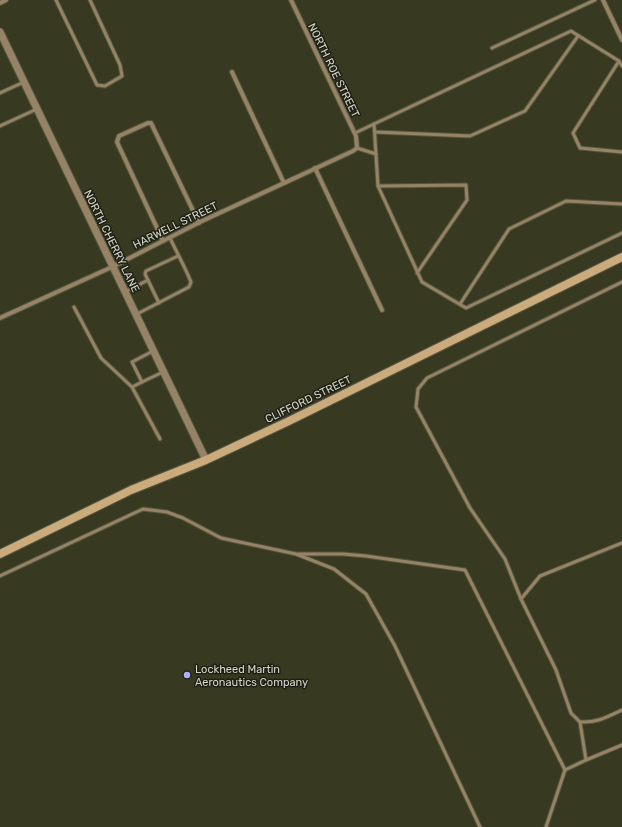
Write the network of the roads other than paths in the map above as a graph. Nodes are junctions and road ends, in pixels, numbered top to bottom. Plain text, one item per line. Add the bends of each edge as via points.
1 (6, 0) edge
2 (56, 0) edge
3 (90, 0) edge
4 (291, 0) edge
5 (595, 0) edge
6 (603, 0) edge
7 (0, 3) edge
8 (0, 32) edge
9 (578, 36) junction
10 (622, 40) edge
11 (492, 48) dead end
12 (620, 61) junction
13 (622, 66) edge
14 (232, 72) dead end
15 (24, 82) junction
16 (0, 93) edge
17 (37, 109) junction
18 (374, 124) junction
19 (0, 126) edge
20 (375, 132) junction
21 (355, 133) junction
22 (357, 148) junction
23 (622, 152) edge
24 (376, 154) junction
25 (315, 168) junction
26 (284, 183) junction
27 (378, 186) junction
28 (622, 204) edge
29 (199, 223) junction
30 (622, 233) edge
31 (170, 238) junction
32 (163, 241) junction
33 (178, 256) junction
34 (622, 257) edge
35 (112, 267) junction
36 (418, 273) junction
37 (148, 280) junction
38 (622, 282) edge
39 (124, 292) junction
40 (159, 303) junction
41 (460, 304) junction
42 (74, 307) dead end
43 (382, 310) dead end
44 (135, 315) junction
45 (0, 318) edge
46 (153, 351) junction
47 (163, 372) junction
48 (142, 382) junction
49 (132, 387) junction
50 (160, 439) dead end
51 (206, 460) junction
52 (622, 543) edge
53 (0, 554) edge
54 (296, 554) junction
55 (0, 576) edge
56 (521, 599) junction
57 (622, 710) edge
58 (580, 722) junction
59 (622, 745) edge
60 (586, 760) junction
61 (565, 770) junction
62 (480, 827) edge
63 (546, 827) edge

1 - 7 street
2 - 3 lane via 97,85 105,86 122,76 120,64
4 - 21 street, NORTH ROE STREET
5 - 11 lane
6 - 10 street
8 - 15 street, NORTH CHERRY LANE
9 - 12 lane
9 - 18 lane via 571,31
9 - 20 lane via 525,111 470,136
12 - 13 lane
12 - 23 lane via 573,133 580,148
14 - 26 street
15 - 16 lane
15 - 17 street, NORTH CHERRY LANE
17 - 19 lane
17 - 35 street, NORTH CHERRY LANE
18 - 20 lane
18 - 21 lane
20 - 24 lane
21 - 22 street, NORTH ROE STREET
22 - 24 lane
22 - 25 street, HARWELL STREET
24 - 27 lane
25 - 26 street, HARWELL STREET
25 - 43 street
26 - 29 street, HARWELL STREET
27 - 36 lane
27 - 36 lane via 466,185 467,200
28 - 41 lane via 566,201 509,229
29 - 31 street, HARWELL STREET
29 - 32 street via 151,123 119,136 118,142
30 - 41 lane via 466,308
31 - 32 street, HARWELL STREET
31 - 33 lane
32 - 35 street, HARWELL STREET
33 - 37 lane via 146,271
33 - 40 lane via 182,260 191,285
34 - 51 main road, CLIFFORD STREET via 393,371
35 - 39 street, NORTH CHERRY LANE
35 - 45 street, HARWELL STREET
36 - 41 lane via 422,282
37 - 39 lane
37 - 40 lane
38 - 56 lane via 427,378 418,389 416,407 470,508 505,559
39 - 44 street, NORTH CHERRY LANE
40 - 44 lane
42 - 49 lane via 101,358
44 - 46 street, NORTH CHERRY LANE
46 - 47 street, NORTH CHERRY LANE
46 - 48 lane via 132,362
47 - 48 lane
47 - 51 street, NORTH CHERRY LANE
48 - 49 lane
49 - 50 lane
51 - 53 main road, CLIFFORD STREET via 131,490
52 - 56 lane via 540,576
54 - 55 lane via 221,538 167,512 143,509
54 - 61 lane via 366,556 465,570
54 - 62 lane via 334,569 366,594 395,646
56 - 58 lane via 556,670 571,713
57 - 58 lane via 597,721
58 - 60 lane
59 - 60 lane
60 - 61 lane
61 - 63 lane

